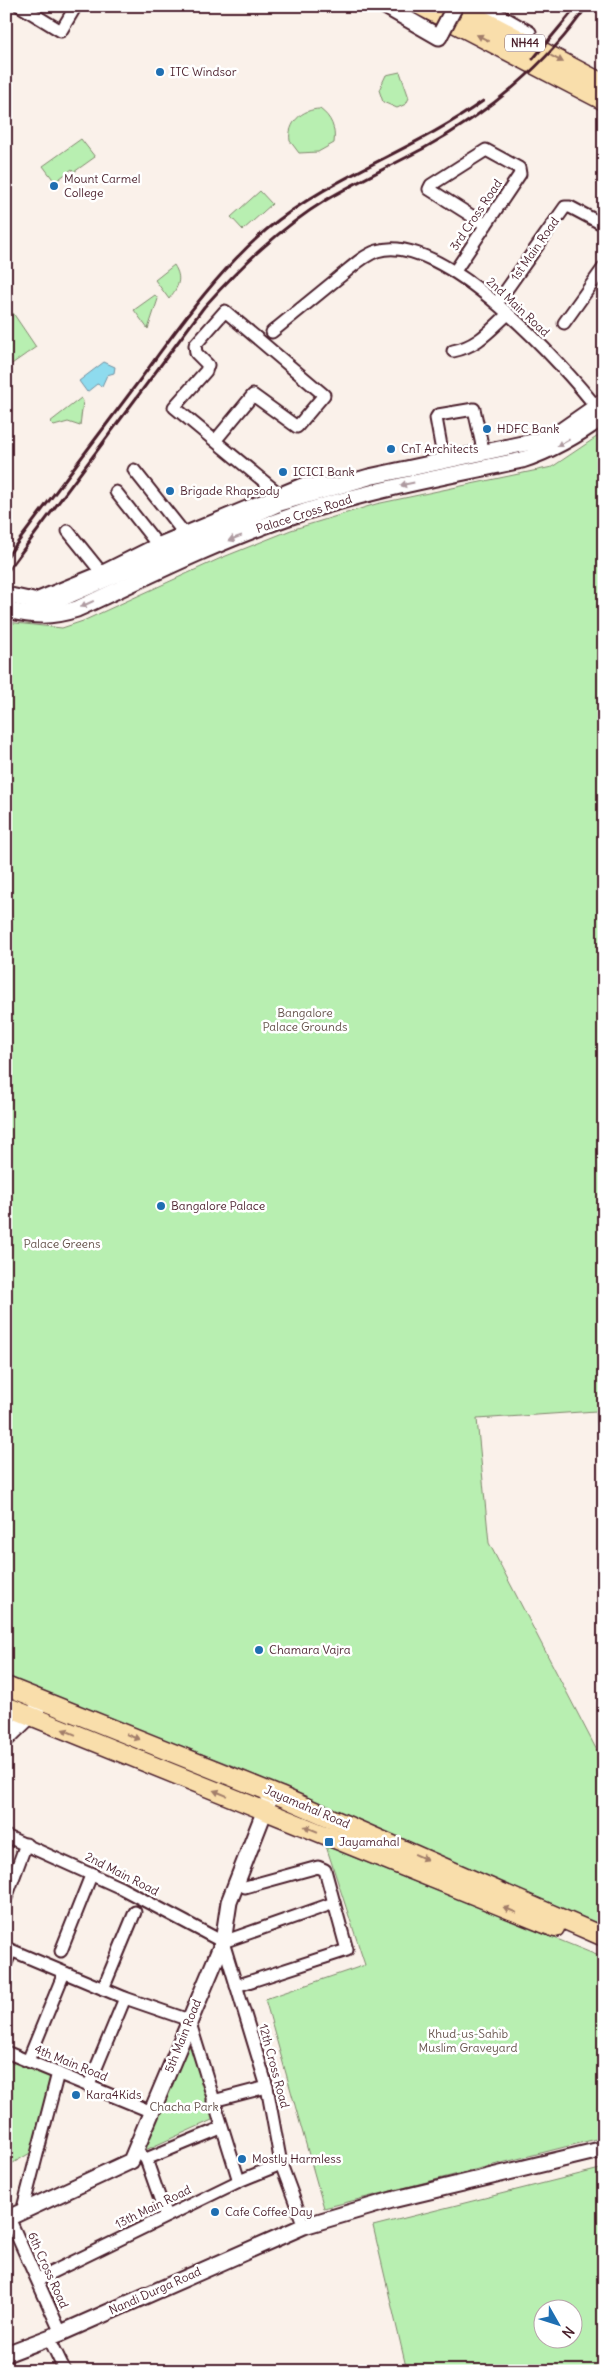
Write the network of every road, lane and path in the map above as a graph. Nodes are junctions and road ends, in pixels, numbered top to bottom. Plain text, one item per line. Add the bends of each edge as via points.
1 (20, 6) edge
2 (76, 6) edge
3 (385, 6) edge
4 (421, 6) edge
5 (464, 11) edge
6 (440, 23) junction
7 (530, 32) dead end
8 (601, 79) edge
9 (604, 101) edge
10 (486, 225) junction
11 (604, 225) edge
12 (604, 267) edge
13 (455, 271) junction
14 (497, 303) junction
15 (508, 314) junction
16 (564, 323) dead end
17 (272, 332) dead end
18 (452, 351) dead end
19 (602, 410) edge
20 (215, 441) junction
21 (484, 454) junction
22 (444, 462) junction
23 (134, 470) dead end
24 (371, 484) junction
25 (342, 485) junction
26 (116, 492) dead end
27 (278, 493) junction
28 (68, 531) dead end
29 (184, 533) junction
30 (157, 544) junction
31 (101, 572) junction
32 (38, 598) dead end
33 (9, 600) edge
34 (6, 1686) edge
35 (43, 1701) junction
36 (6, 1706) edge
37 (32, 1717) junction
38 (6, 1739) edge
39 (276, 1794) junction
40 (269, 1813) junction
41 (6, 1836) edge
42 (26, 1844) junction
43 (92, 1873) junction
44 (245, 1888) junction
45 (6, 1898) edge
46 (334, 1903) junction
47 (135, 1912) dead end
48 (228, 1921) junction
49 (604, 1937) edge
50 (223, 1942) junction
51 (604, 1948) edge
52 (9, 1949) edge
53 (61, 1951) dead end
54 (6, 1963) edge
55 (64, 1973) junction
56 (236, 1986) junction
57 (103, 1989) junction
58 (125, 1998) junction
59 (189, 2020) junction
60 (6, 2052) edge
61 (28, 2061) junction
62 (58, 2073) junction
63 (89, 2085) junction
64 (268, 2087) junction
65 (213, 2101) junction
66 (152, 2112) junction
67 (221, 2128) junction
68 (604, 2149) edge
69 (141, 2155) junction
70 (604, 2159) edge
71 (281, 2164) junction
72 (238, 2180) junction
73 (12, 2216) edge
74 (166, 2216) junction
75 (304, 2226) junction
76 (38, 2279) junction
77 (55, 2335) junction
78 (6, 2354) edge
79 (65, 2371) edge

1 - 2 street via 61,31
3 - 6 street via 439,37
4 - 6 main road, NH44
5 - 6 main road, NH44
5 - 7 street
5 -> 8 main road, NH44
9 -> 5 main road, NH44
10 - 10 street, 3rd Cross Road via 520,174 519,168 486,150 429,188
10 - 13 street, 3rd Cross Road
11 - 14 street, 1st Main Road via 566,207
12 - 16 street
13 - 14 street, 2nd Main Road
13 - 17 street, 2nd Main Road via 409,251 394,248 376,251
14 - 15 street, 2nd Main Road
15 - 18 street via 469,348
15 - 19 street, 2nd Main Road
19 - 21 street, Palace Cross Road via 540,440
19 -> 24 street, Palace Cross Road via 568,441 545,453
20 - 20 street via 174,407 207,368 194,350 195,345 225,311 324,395 297,427 254,395
20 - 27 street
21 - 22 street, Palace Cross Road
21 - 22 street via 474,409 438,415
22 - 24 street, Palace Cross Road
23 - 29 street
24 - 25 street, Palace Cross Road
24 -> 33 street, Palace Cross Road via 215,545 57,616 36,616
25 - 27 street via 302,484
25 - 33 street, Palace Cross Road via 280,503 72,596 54,602
26 - 30 street
27 - 29 street
28 - 31 street
29 - 30 street
30 - 31 street
31 - 32 street
34 - 35 main road, Jayamahal Road
35 - 37 street
35 -> 39 main road, Jayamahal Road
36 - 37 main road, Jayamahal Road
37 - 38 street
40 -> 37 main road, Jayamahal Road
39 - 40 street
39 -> 49 main road, Jayamahal Road
40 - 44 street, 5th Main Road
40 - 48 street, 5th Main Road via 229,1902
51 -> 40 main road, Jayamahal Road
41 - 42 street, 2nd Main Road
42 - 43 street, 2nd Main Road
42 - 45 street
43 - 50 street, 2nd Main Road
43 - 53 street
44 - 46 street via 318,1867 325,1870
44 - 48 street, 5th Main Road
46 - 50 street
46 - 56 street via 347,1950
47 - 57 street
48 - 50 street, 5th Main Road
50 - 56 street, 12th Cross Road
50 - 59 street, 5th Main Road
52 - 54 street
52 - 55 street
55 - 57 street
55 - 61 street
56 - 64 street, 12th Cross Road
57 - 58 street
58 - 59 street
58 - 63 street
59 - 65 street
59 - 66 street, 5th Main Road
60 - 61 street, 4th Main Road
61 - 62 street, 4th Main Road
62 - 63 street, 4th Main Road
62 - 73 street
63 - 66 street, 4th Main Road
64 - 65 street
64 - 71 street, 12th Cross Road
65 - 67 street
66 - 69 street, 5th Main Road
67 - 69 street, 5th Main Road
67 - 72 street
68 - 75 street, Nandi Durga Road via 392,2200
69 - 73 street, 5th Main Road
69 - 74 street
70 - 75 street, Nandi Durga Road via 394,2210
71 - 72 street, 13th Main Road
71 - 75 street, 12th Cross Road
72 - 74 street, 13th Main Road
73 - 76 street, 6th Cross Road
74 - 76 street, 13th Main Road
75 - 77 street, Nandi Durga Road
76 - 77 street, 6th Cross Road
77 - 78 street, Nandi Durga Road
77 - 79 street, 6th Cross Road

